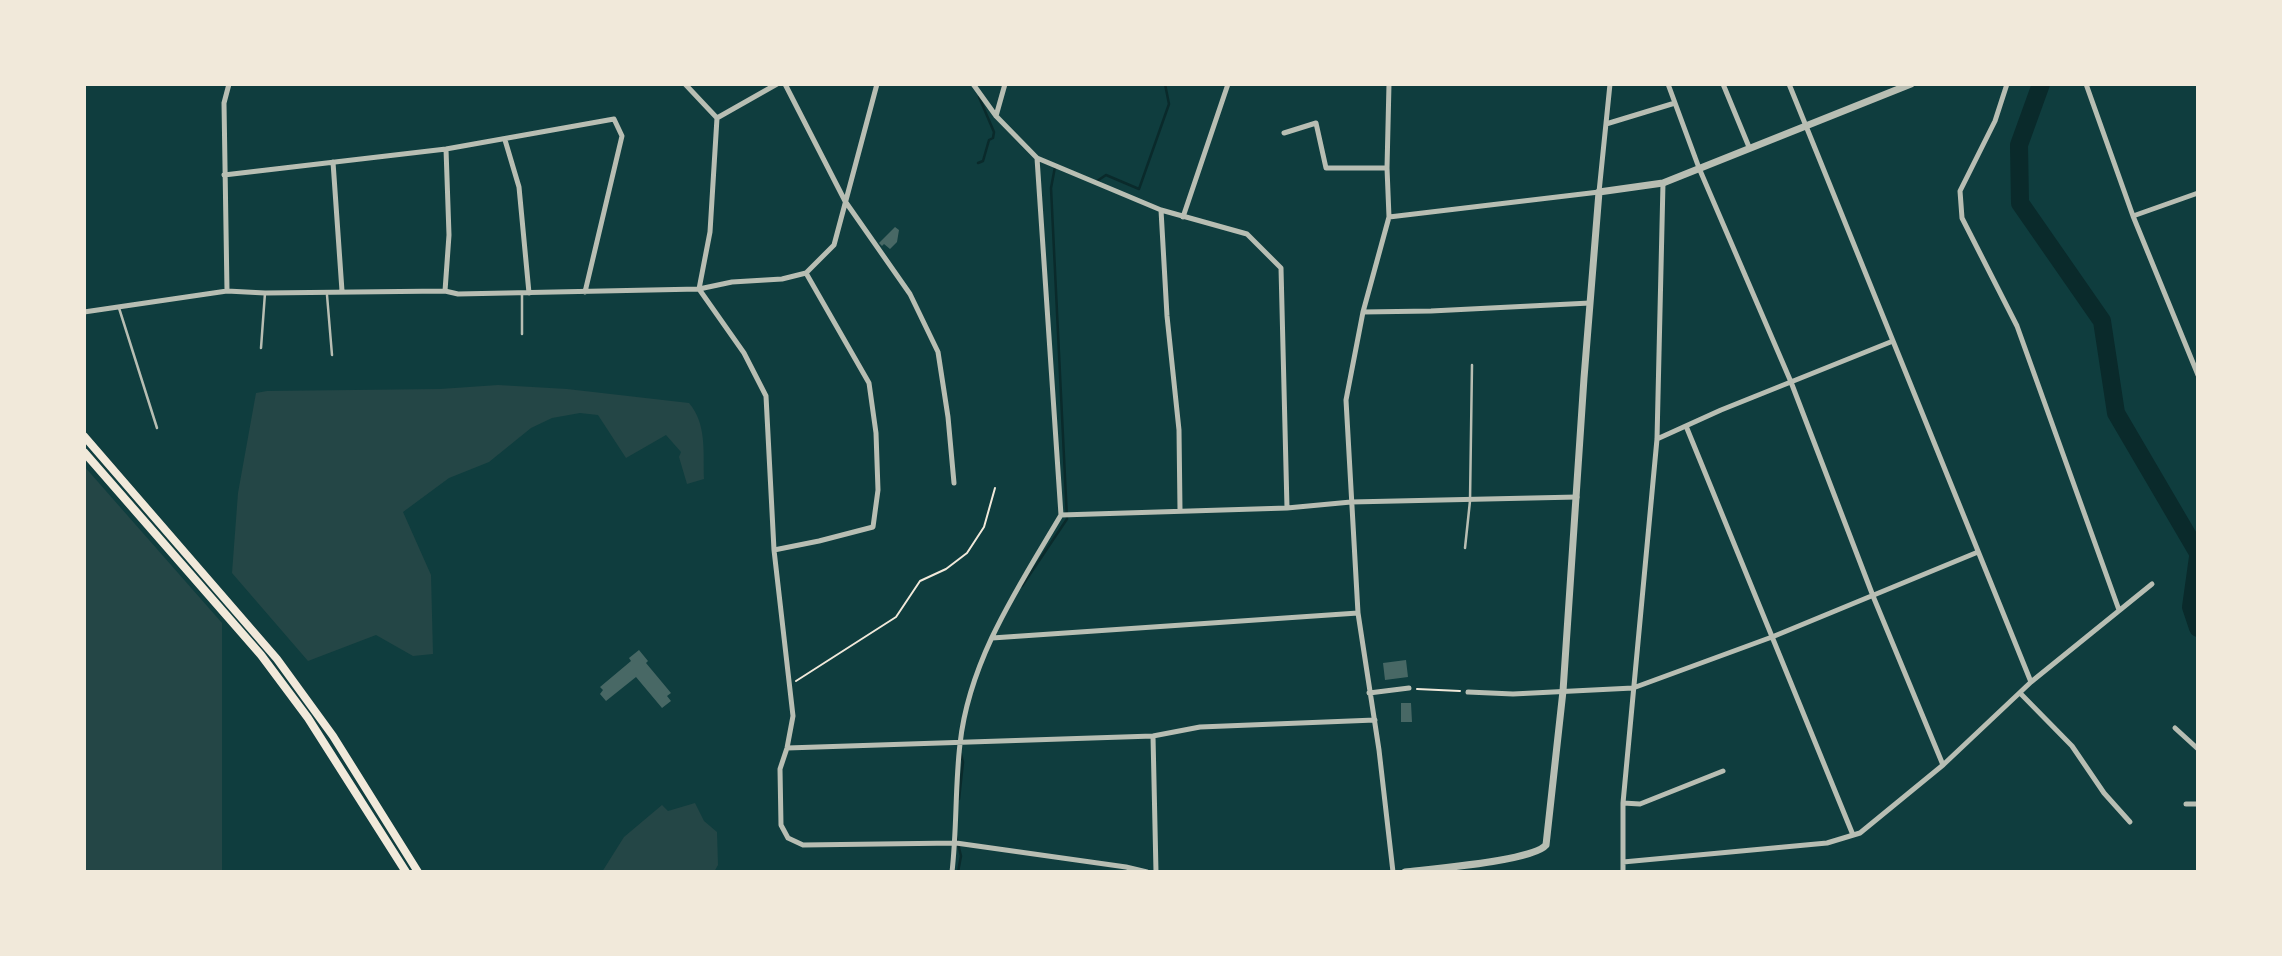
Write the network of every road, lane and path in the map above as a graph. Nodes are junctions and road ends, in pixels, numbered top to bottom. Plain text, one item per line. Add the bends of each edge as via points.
1 (229, 84) edge
2 (685, 84) edge
3 (777, 84) edge
4 (785, 84) edge
5 (877, 84) edge
6 (973, 84) edge
7 (1005, 84) edge
8 (1228, 84) edge
9 (1389, 84) edge
10 (1610, 84) edge
11 (1668, 84) edge
12 (1723, 84) edge
13 (1789, 84) edge
14 (1910, 84) edge
15 (2007, 84) edge
16 (2086, 84) edge
17 (1675, 103) junction
18 (996, 116) junction
19 (717, 118) junction
20 (1606, 124) junction
21 (1806, 124) junction
22 (1284, 133) dead end
23 (505, 140) junction
24 (1749, 148) junction
25 (446, 149) junction
26 (1037, 158) junction
27 (332, 162) junction
28 (1387, 168) junction
29 (1699, 168) junction
30 (224, 175) junction
31 (1663, 183) junction
32 (1599, 192) junction
33 (2198, 193) edge
34 (845, 201) junction
35 (1161, 210) junction
36 (1183, 216) junction
37 (2133, 216) junction
38 (1389, 218) junction
39 (806, 273) junction
40 (699, 289) junction
41 (226, 291) junction
42 (327, 291) junction
43 (342, 291) junction
44 (445, 291) junction
45 (585, 292) junction
46 (265, 293) junction
47 (525, 293) junction
48 (1590, 303) junction
49 (119, 308) junction
50 (84, 312) edge
51 (1363, 312) junction
52 (522, 334) dead end
53 (1893, 341) junction
54 (261, 348) dead end
55 (332, 355) dead end
56 (1472, 365) dead end
57 (2198, 375) edge
58 (1791, 382) junction
59 (1686, 426) junction
60 (157, 428) dead end
61 (84, 436) edge
62 (1657, 439) junction
63 (84, 452) edge
64 (954, 483) dead end
65 (995, 488) dead end
66 (1577, 497) junction
67 (1470, 500) junction
68 (1351, 502) junction
69 (1287, 508) junction
70 (1180, 510) junction
71 (1061, 515) junction
72 (1465, 548) dead end
73 (774, 550) junction
74 (1979, 552) junction
75 (2152, 584) dead end
76 (1873, 596) junction
77 (2119, 610) junction
78 (1358, 613) junction
79 (1772, 637) junction
80 (992, 638) junction
81 (2031, 682) junction
82 (1409, 688) joint
83 (1633, 688) junction
84 (789, 689) junction
85 (1563, 691) junction
86 (1468, 692) joint
87 (1369, 693) junction
88 (2020, 693) junction
89 (1375, 720) junction
90 (2175, 728) dead end
91 (1153, 736) junction
92 (960, 743) junction
93 (787, 748) junction
94 (2198, 750) edge
95 (1943, 765) junction
96 (1723, 771) dead end
97 (1623, 803) junction
98 (2186, 804) dead end
99 (2198, 804) edge
100 (2130, 822) dead end
101 (1853, 835) junction
102 (956, 843) junction
103 (1623, 862) junction
104 (406, 872) edge
105 (418, 872) edge
106 (953, 872) edge
107 (1147, 872) edge
108 (1156, 872) edge
109 (1393, 872) edge
110 (1405, 872) edge
111 (1623, 872) edge

1 - 30 street via 224,103
2 - 19 street
3 - 19 street
4 - 34 street
5 - 34 street
6 - 18 street
7 - 18 street
8 - 36 street
9 - 28 street
10 - 20 street
11 - 17 street
12 - 24 street
13 - 21 street
14 - 21 street
15 - 77 street via 1995,121 1960,191 1962,218 2017,326
16 - 37 street
17 - 20 street
17 - 29 street
18 - 26 street
19 - 40 street via 710,232
20 - 32 street
21 - 24 street
21 - 53 street
22 - 28 street via 1316,124 1326,168
23 - 25 street
23 - 45 street via 614,119 622,136
23 - 47 street via 519,187
24 - 29 street
25 - 27 street
25 - 44 street via 449,235
26 - 35 street
26 - 71 street
27 - 30 street
27 - 43 street
28 - 38 street
29 - 31 street
29 - 58 street
30 - 41 street
31 - 32 street
31 - 62 street
32 - 38 street
32 - 48 street
33 - 37 street
34 - 39 street via 834,245
34 - 64 street via 910,294 938,352
35 - 36 street
35 - 70 street via 1179,430
36 - 69 street via 1247,234 1281,268
37 - 57 street
38 - 51 street
39 - 40 street
39 - 73 street via 869,383 878,489 873,527
40 - 45 street
40 - 73 street via 744,353 766,396
41 - 46 street
41 - 49 street
42 - 43 street
42 - 46 street
42 - 55 lane
43 - 44 street
44 - 47 street
45 - 47 street
46 - 54 lane
47 - 52 lane
48 - 51 street
48 - 66 street
49 - 50 street
49 - 60 lane
51 - 68 street via 1346,400
53 - 58 street
53 - 74 street
56 - 67 lane
58 - 59 street
58 - 76 street
59 - 62 street
59 - 79 street
61 - 105 main road via 277,659 333,736
62 - 83 street
63 - 104 main road via 261,655 308,718
65 - 84 path via 984,527 967,553 920,581 896,617
66 - 67 street
66 - 85 street
67 - 68 street
67 - 72 lane
68 - 69 street
68 - 78 street
69 - 70 street
70 - 71 street
71 - 80 street
73 - 84 street
74 - 76 street
74 - 81 street
75 - 77 street
76 - 79 street
76 - 95 street
77 - 81 street
78 - 80 street
78 - 87 street
79 - 83 street
79 - 101 street
80 - 92 street via 970,693
81 - 88 street
82 - 86 path
82 - 87 street
83 - 85 street
83 - 97 street
84 - 93 street via 793,716
85 - 86 street
85 - 110 street via 1543,850
87 - 89 street
88 - 95 street
88 - 100 street via 2072,746
89 - 91 street via 1200,727
89 - 109 street
90 - 94 street
91 - 92 street
91 - 108 street
92 - 93 street
92 - 102 street
93 - 102 street via 780,769 781,825 788,838 803,845
95 - 101 street
96 - 97 street via 1640,804
97 - 103 street
98 - 99 street
101 - 103 street via 1827,843
102 - 106 street
102 - 107 street
103 - 111 street

